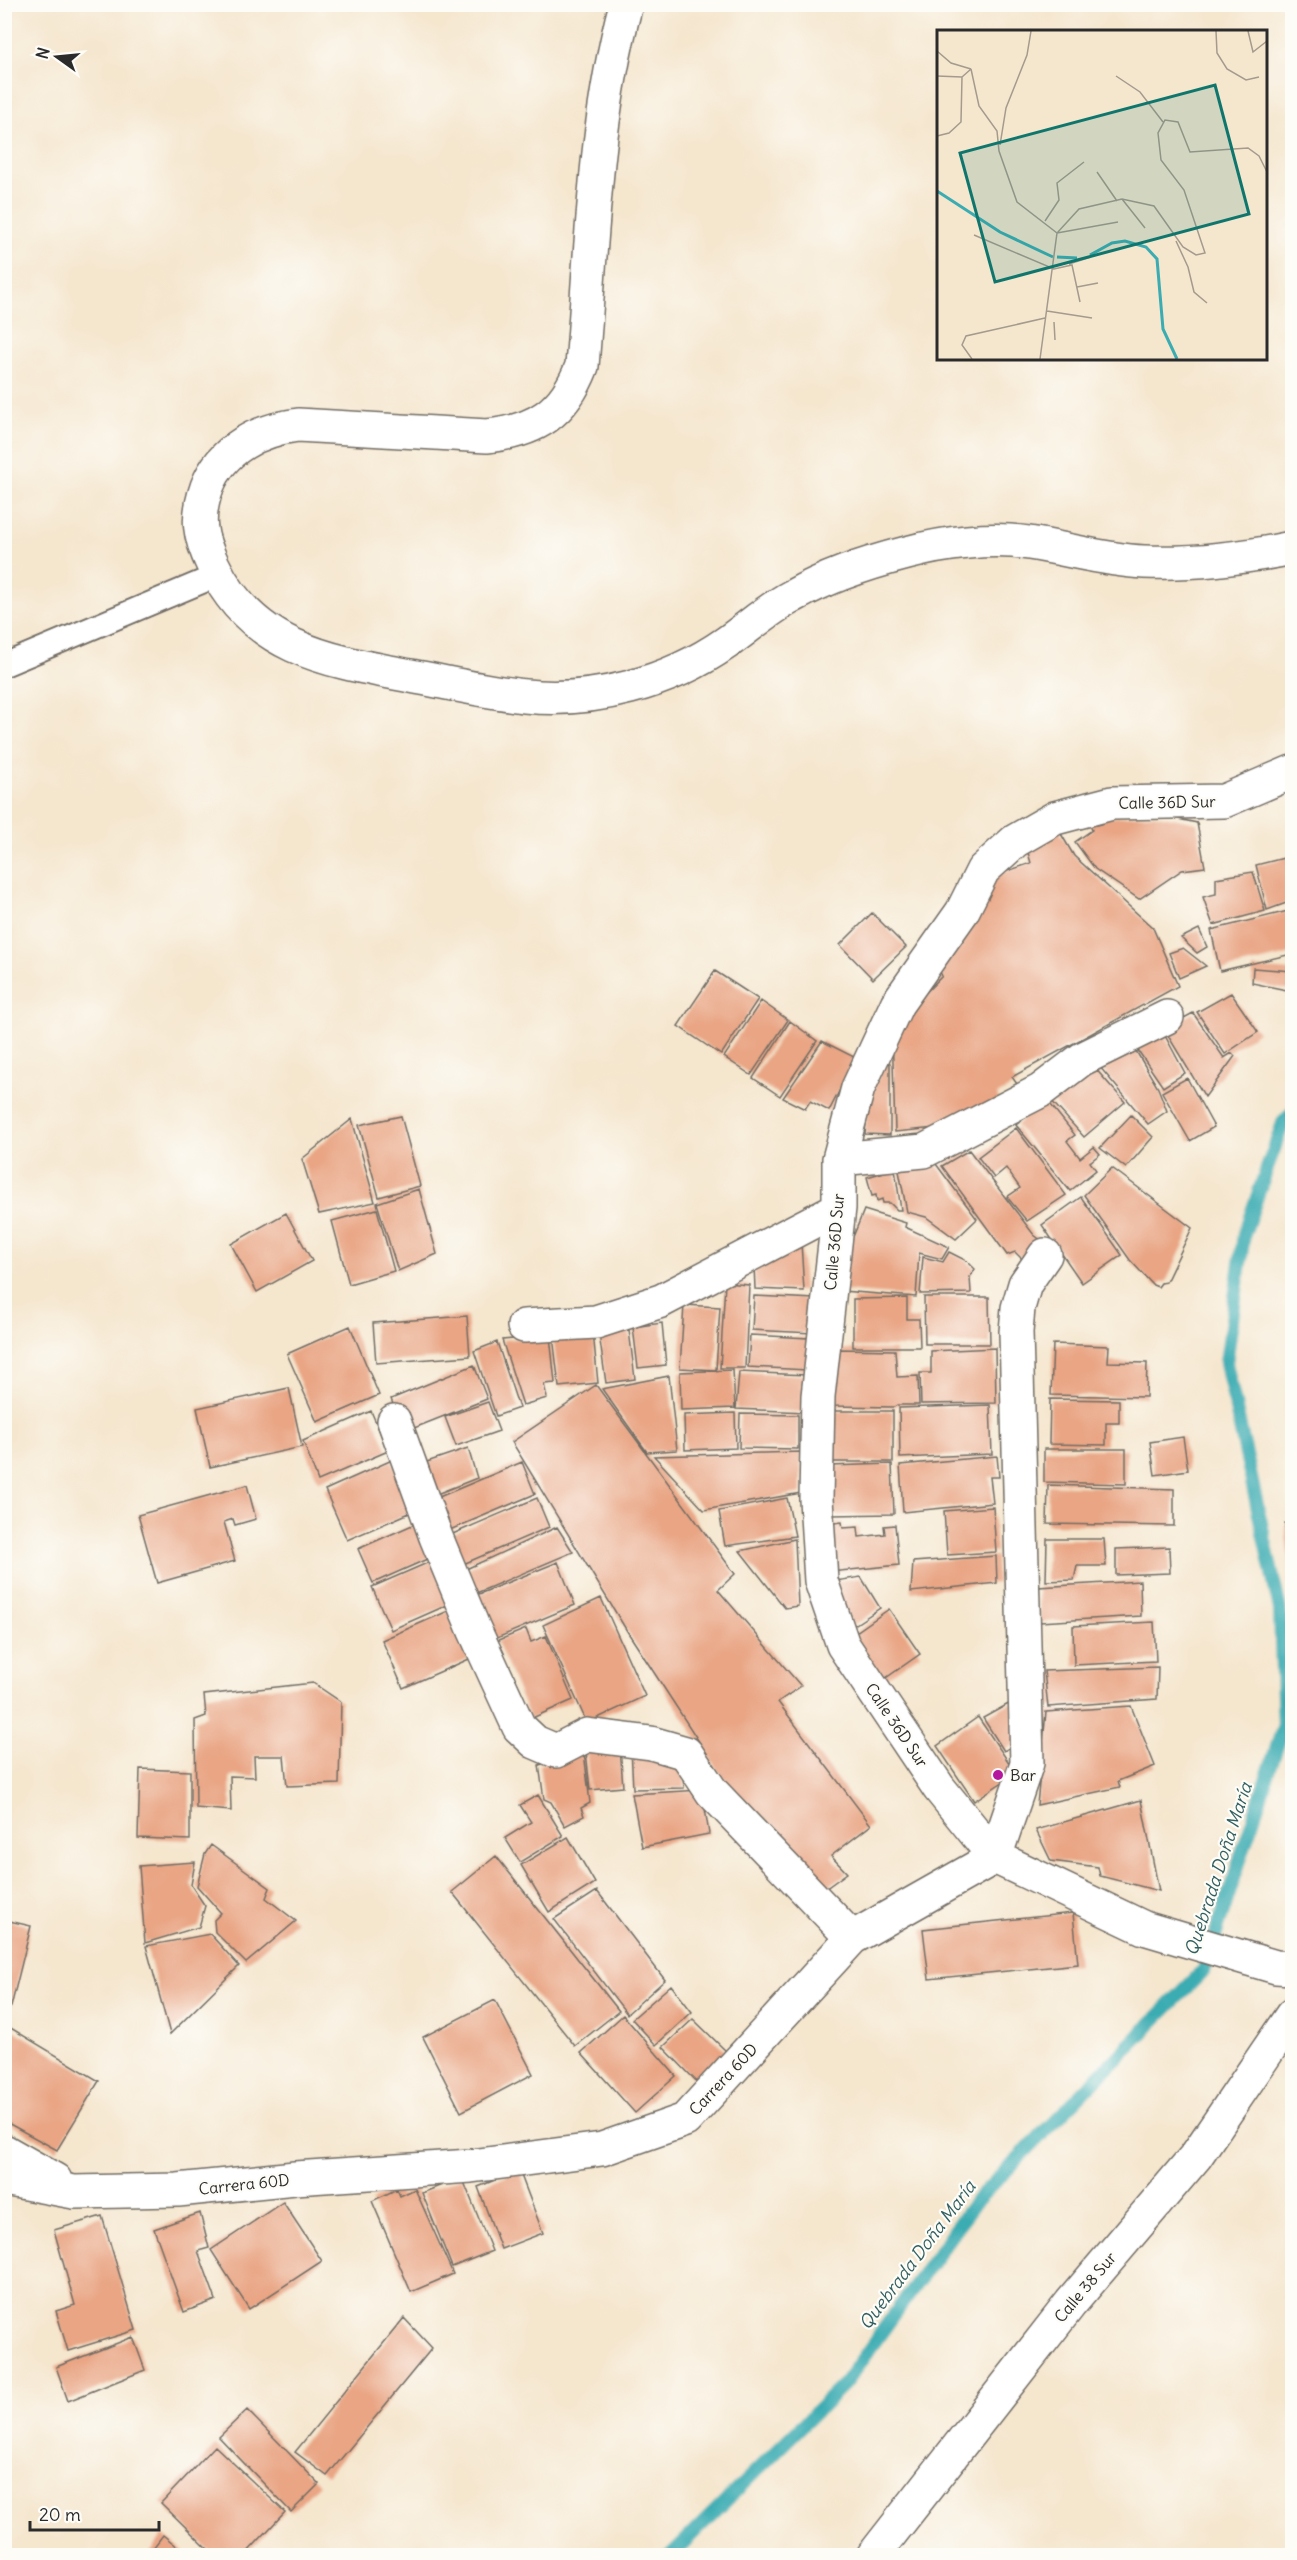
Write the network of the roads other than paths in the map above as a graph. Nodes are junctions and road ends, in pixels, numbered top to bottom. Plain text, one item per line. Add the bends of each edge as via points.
1 (626, 4) edge
2 (1293, 548) edge
3 (218, 575) junction
4 (4, 665) edge
5 (1293, 772) edge
6 (1167, 1017) dead end
7 (839, 1159) junction
8 (839, 1208) junction
9 (1045, 1254) dead end
10 (524, 1326) dead end
11 (394, 1421) dead end
12 (995, 1857) junction
13 (852, 1938) junction
14 (1284, 1967) edge
15 (1293, 2015) edge
16 (4, 2151) edge
17 (4, 2179) edge
18 (74, 2192) junction
19 (873, 2556) edge

1 - 3 street via 603,114 582,366 565,400 532,426 509,434 298,426 257,434 223,459 202,501 199,524
2 - 3 street via 1260,555 1143,562 1026,543 988,542 912,551 861,566 793,596 726,643 654,680 571,697 487,690 309,654 255,621 233,599
3 - 4 lane
5 - 7 street, Calle 36D Sur via 1224,801 1112,803 1054,818 1015,841 983,870 962,912 897,1004 858,1088
6 - 7 street via 1082,1059 1040,1091 924,1151
7 - 8 street, Calle 36D Sur
8 - 10 street via 661,1301 596,1322
8 - 12 street, Calle 36D Sur via 818,1396 816,1498 821,1581 843,1645 939,1788
9 - 12 street via 1025,1284 1016,1332 1027,1763
11 - 13 street via 436,1537 519,1727 535,1742 556,1751 587,1735 669,1746 686,1753 712,1792
12 - 13 street, Carrera 60D
12 - 14 street via 1144,1928
13 - 18 street, Carrera 60D via 685,2120 602,2149 471,2166 178,2190
15 - 19 street, Calle 38 Sur via 1196,2156 1071,2303
16 - 18 street
17 - 18 street, Carrera 60D

